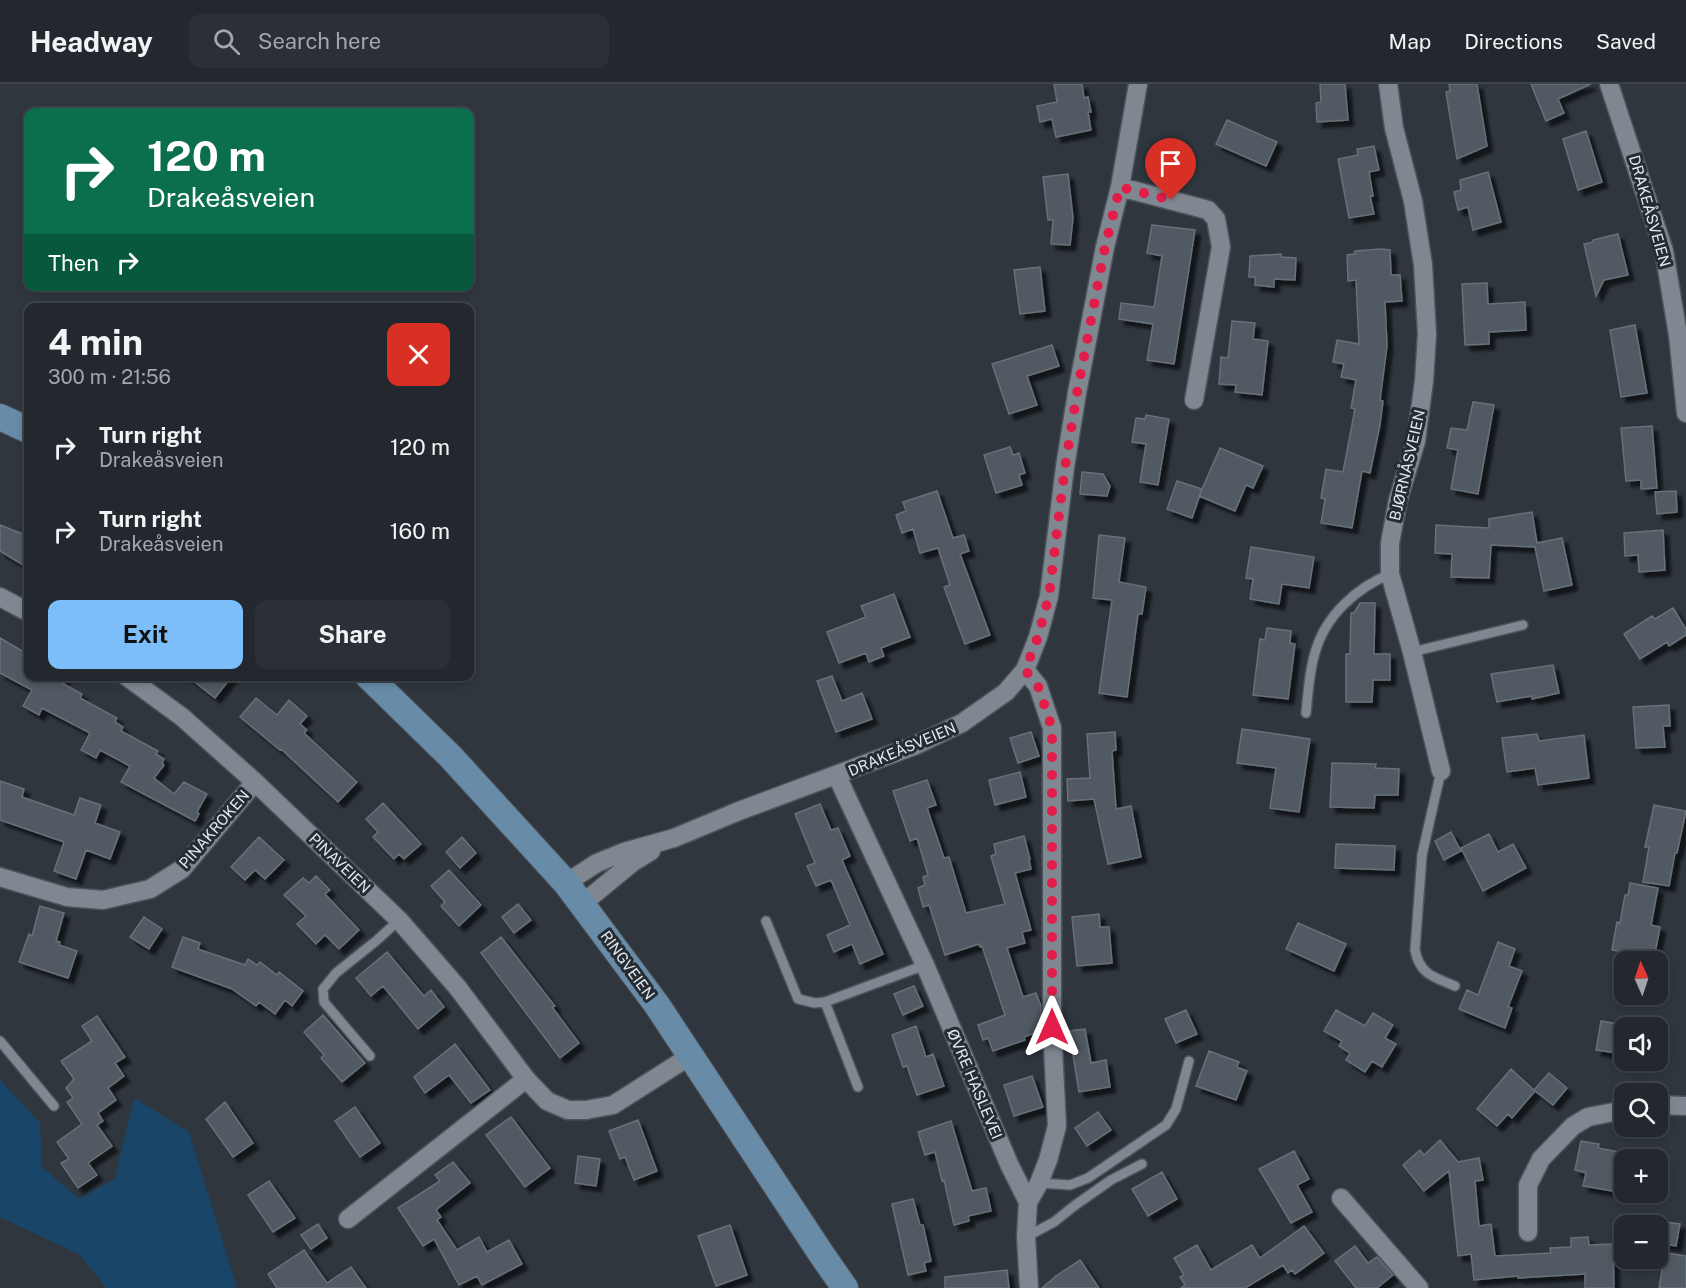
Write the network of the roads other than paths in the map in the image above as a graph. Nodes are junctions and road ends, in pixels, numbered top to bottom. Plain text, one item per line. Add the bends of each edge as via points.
1 (1138, 84) edge
2 (1388, 84) edge
3 (1609, 84) edge
4 (1120, 187) junction
5 (1194, 400) dead end
6 (1686, 413) edge
7 (0, 417) edge
8 (24, 428) edge
9 (1390, 574) junction
10 (0, 597) edge
11 (24, 610) edge
12 (1523, 625) dead end
13 (1412, 652) junction
14 (1025, 670) junction
15 (133, 681) edge
16 (373, 681) edge
17 (1306, 713) dead end
18 (1441, 771) joint
19 (837, 776) junction
20 (255, 782) junction
21 (674, 838) junction
22 (0, 878) edge
23 (566, 883) junction
24 (582, 904) junction
25 (399, 920) junction
26 (766, 921) dead end
27 (925, 964) junction
28 (1455, 986) dead end
29 (825, 1002) junction
30 (0, 1041) edge
31 (370, 1056) dead end
32 (690, 1056) junction
33 (1189, 1061) dead end
34 (526, 1079) junction
35 (858, 1087) dead end
36 (1668, 1105) edge
37 (54, 1106) dead end
38 (1686, 1106) edge
39 (1614, 1112) edge
40 (1142, 1164) dead end
41 (1039, 1183) junction
42 (1341, 1198) dead end
43 (1028, 1202) junction
44 (348, 1219) dead end
45 (1528, 1232) dead end
46 (1026, 1237) junction
47 (846, 1288) edge
48 (1029, 1288) edge
49 (1419, 1288) edge

1 - 4 street, DRAKEÅSVEIEN
2 - 9 street, BJØRNÅSVEIEN via 1394,128 1413,201 1427,334 1416,441 1398,500 1390,543
3 - 6 street, DRAKEÅSVEIEN via 1664,251
4 - 5 street via 1208,210 1216,219 1221,248
4 - 14 street, DRAKEÅSVEIEN via 1077,393 1049,596
7 - 8 main road
9 - 13 street, BJØRNÅSVEIEN
9 - 17 lane via 1358,591 1323,633 1314,654
10 - 11 street
12 - 13 lane
13 - 18 street, BJØRNÅSVEIEN
14 - 19 street, DRAKEÅSVEIEN via 1006,693 962,723
14 - 41 street, ØVRE HASLEVEI via 1038,686 1052,728 1052,1027 1057,1126
15 - 20 street, PINAVEIEN via 182,717
16 - 23 main road, RINGVEIEN via 450,756
18 - 28 lane via 1422,855 1415,950 1426,974
19 - 21 street, DRAKEÅSVEIEN
19 - 27 street, ØVRE HASLEVEI
20 - 22 street, PINAKROKEN via 182,869 150,889 103,900 67,897
20 - 25 street, PINAVEIEN
21 - 23 street, DRAKEÅSVEIEN via 615,855
21 - 24 street, DRAKEÅSVEIEN via 633,862
23 - 24 main road, RINGVEIEN
24 - 32 main road, RINGVEIEN
25 - 31 lane via 336,973 323,989 324,1002
25 - 34 street, PINAVEIEN via 458,988
26 - 29 lane via 798,999
27 - 29 lane
27 - 43 street, ØVRE HASLEVEI
29 - 35 lane
30 - 37 lane
32 - 34 street, PINAVEIEN via 614,1105 586,1110 568,1110 547,1101
32 - 47 main road, RINGVEIEN
33 - 41 lane via 1176,1109 1166,1125 1088,1178 1070,1185
34 - 44 street
36 - 38 street
39 - 45 street via 1588,1117 1573,1126 1541,1159 1528,1185
40 - 46 lane
41 - 43 street, ØVRE HASLEVEI
42 - 49 street
43 - 46 street, ØVRE HASLEVEI
46 - 48 street, ØVRE HASLEVEI

